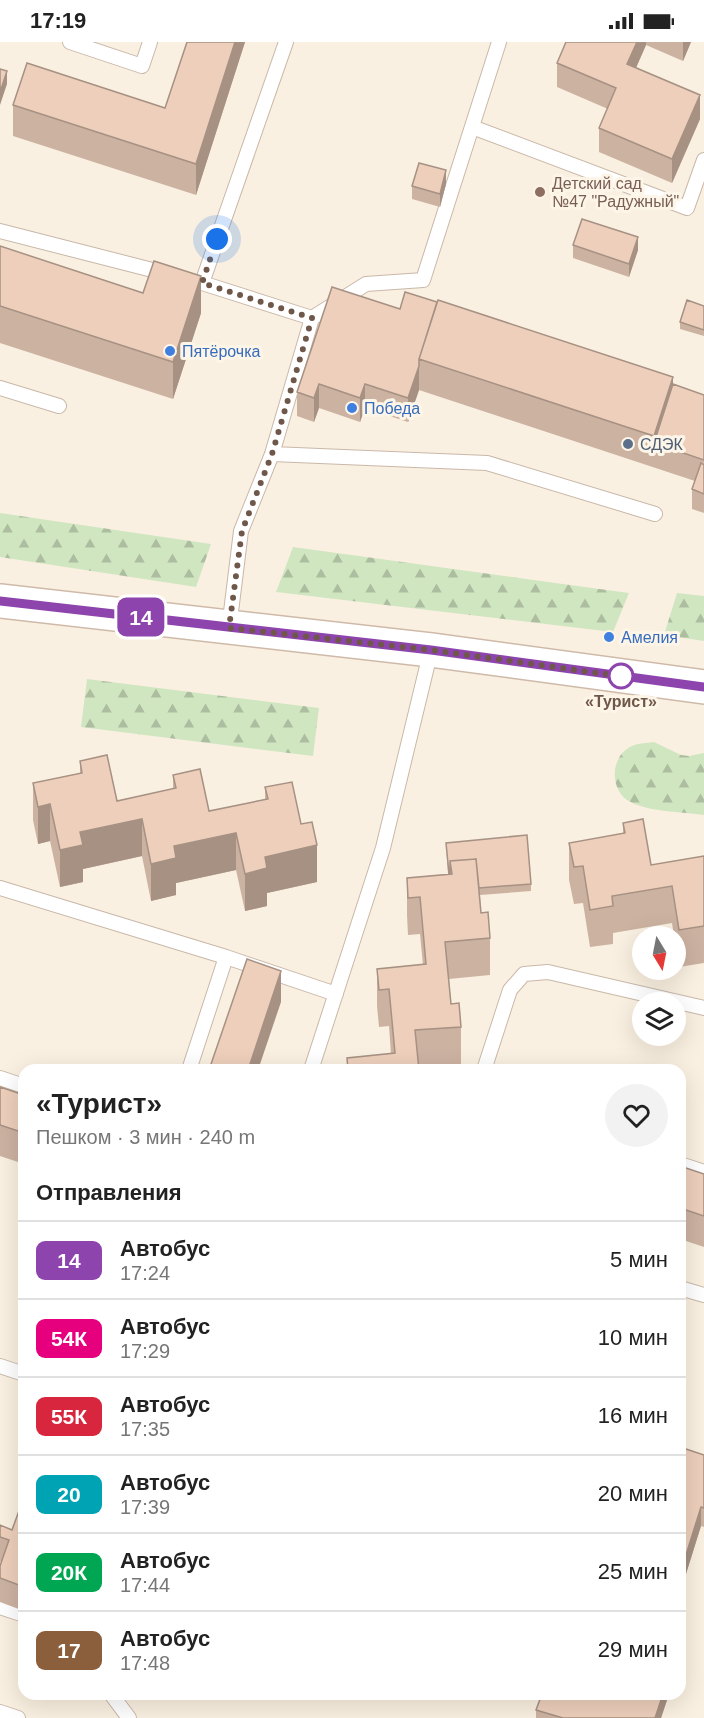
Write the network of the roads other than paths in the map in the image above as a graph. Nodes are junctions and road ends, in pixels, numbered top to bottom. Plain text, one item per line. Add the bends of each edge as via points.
1 (70, 42) edge
2 (150, 42) edge
3 (286, 42) edge
4 (499, 42) edge
5 (472, 127) junction
6 (704, 160) edge
7 (0, 231) edge
8 (190, 280) junction
9 (312, 318) junction
10 (0, 388) edge
11 (59, 405) dead end
12 (272, 454) junction
13 (654, 514) dead end
14 (0, 601) edge
15 (229, 628) junction
16 (431, 650) junction
17 (704, 687) edge
18 (1, 892) edge
19 (226, 957) junction
20 (336, 994) junction
21 (704, 1008) edge
22 (191, 1064) edge
23 (313, 1064) edge
24 (486, 1064) edge
25 (0, 1078) edge
26 (18, 1084) edge
27 (686, 1166) edge
28 (704, 1172) edge
29 (686, 1290) edge
30 (704, 1295) edge
31 (0, 1366) edge
32 (18, 1372) edge
33 (0, 1607) edge
34 (18, 1613) edge
35 (116, 1700) edge
36 (0, 1712) edge
37 (18, 1718) edge
38 (129, 1718) edge

1 - 2 lane via 142,66
3 - 8 lane
4 - 5 lane
5 - 6 lane via 687,207
5 - 9 lane via 423,280 366,284
7 - 8 lane
8 - 9 lane
9 - 12 lane
10 - 11 lane
12 - 13 lane via 487,463
12 - 15 lane via 242,531
14 - 15 main road
15 - 16 main road
16 - 17 main road
16 - 20 lane via 383,848
18 - 19 lane
19 - 20 lane
19 - 22 lane
20 - 23 lane
21 - 24 lane via 548,972 524,974 510,990
25 - 26 lane
27 - 28 lane
29 - 30 lane
31 - 32 lane
33 - 34 lane
35 - 38 lane
36 - 37 lane

